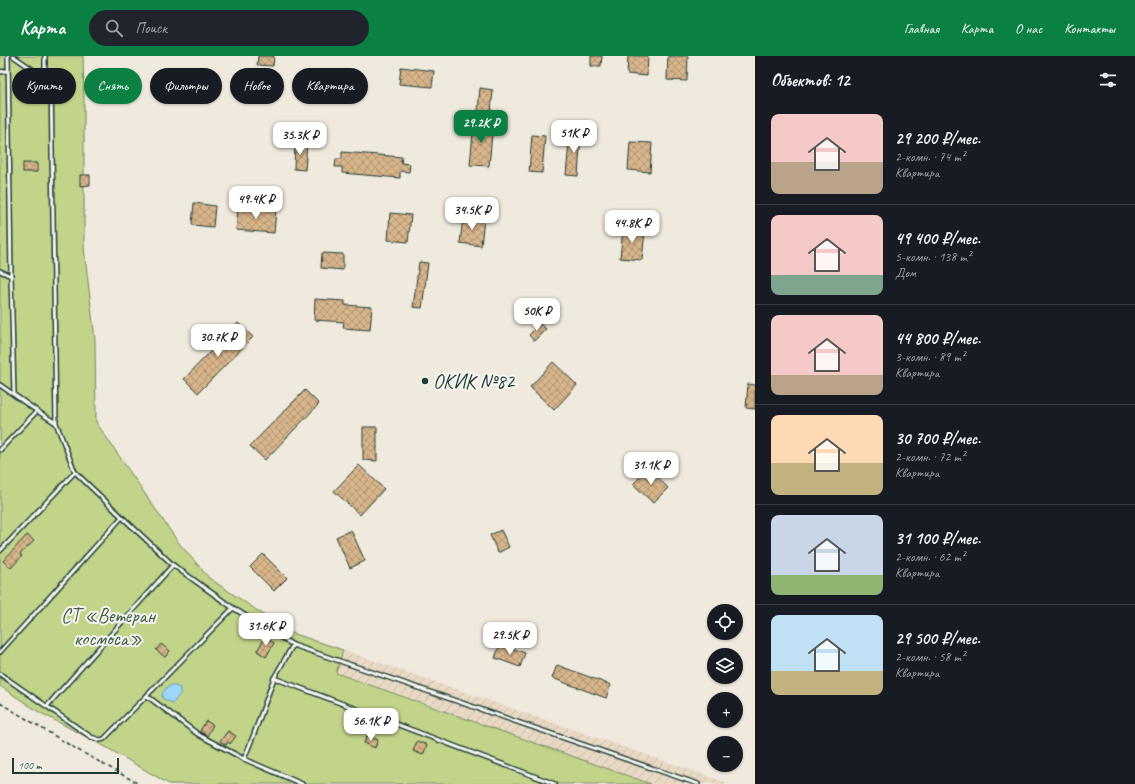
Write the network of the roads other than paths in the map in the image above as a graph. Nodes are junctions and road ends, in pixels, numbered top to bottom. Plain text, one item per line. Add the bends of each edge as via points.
1 (8, 56) edge
2 (13, 56) edge
3 (45, 56) edge
4 (45, 68) edge
5 (7, 71) junction
6 (0, 72) edge
7 (0, 271) edge
8 (11, 276) junction
9 (0, 385) edge
10 (14, 394) junction
11 (37, 411) junction
12 (56, 423) junction
13 (0, 450) edge
14 (75, 472) junction
15 (122, 517) junction
16 (0, 552) edge
17 (173, 565) junction
18 (233, 608) junction
19 (293, 645) junction
20 (0, 652) edge
21 (0, 674) edge
22 (274, 678) junction
23 (147, 696) junction
24 (47, 706) junction
25 (244, 759) junction
26 (302, 784) edge
27 (555, 784) edge
28 (698, 784) edge

1 - 5 lane
2 - 12 lane via 50,82
3 - 4 lane
5 - 6 lane
5 - 8 lane
7 - 8 lane
8 - 10 lane
9 - 10 lane
10 - 11 lane
11 - 12 lane
11 - 13 lane
12 - 14 lane
14 - 15 lane
14 - 16 lane
15 - 17 lane
15 - 20 lane
17 - 18 lane
17 - 24 lane
18 - 19 lane
18 - 23 lane
19 - 22 lane
19 - 28 lane
21 - 24 lane
22 - 25 lane
22 - 27 lane
23 - 24 lane via 104,739 100,740
23 - 25 lane via 199,735
25 - 26 lane

